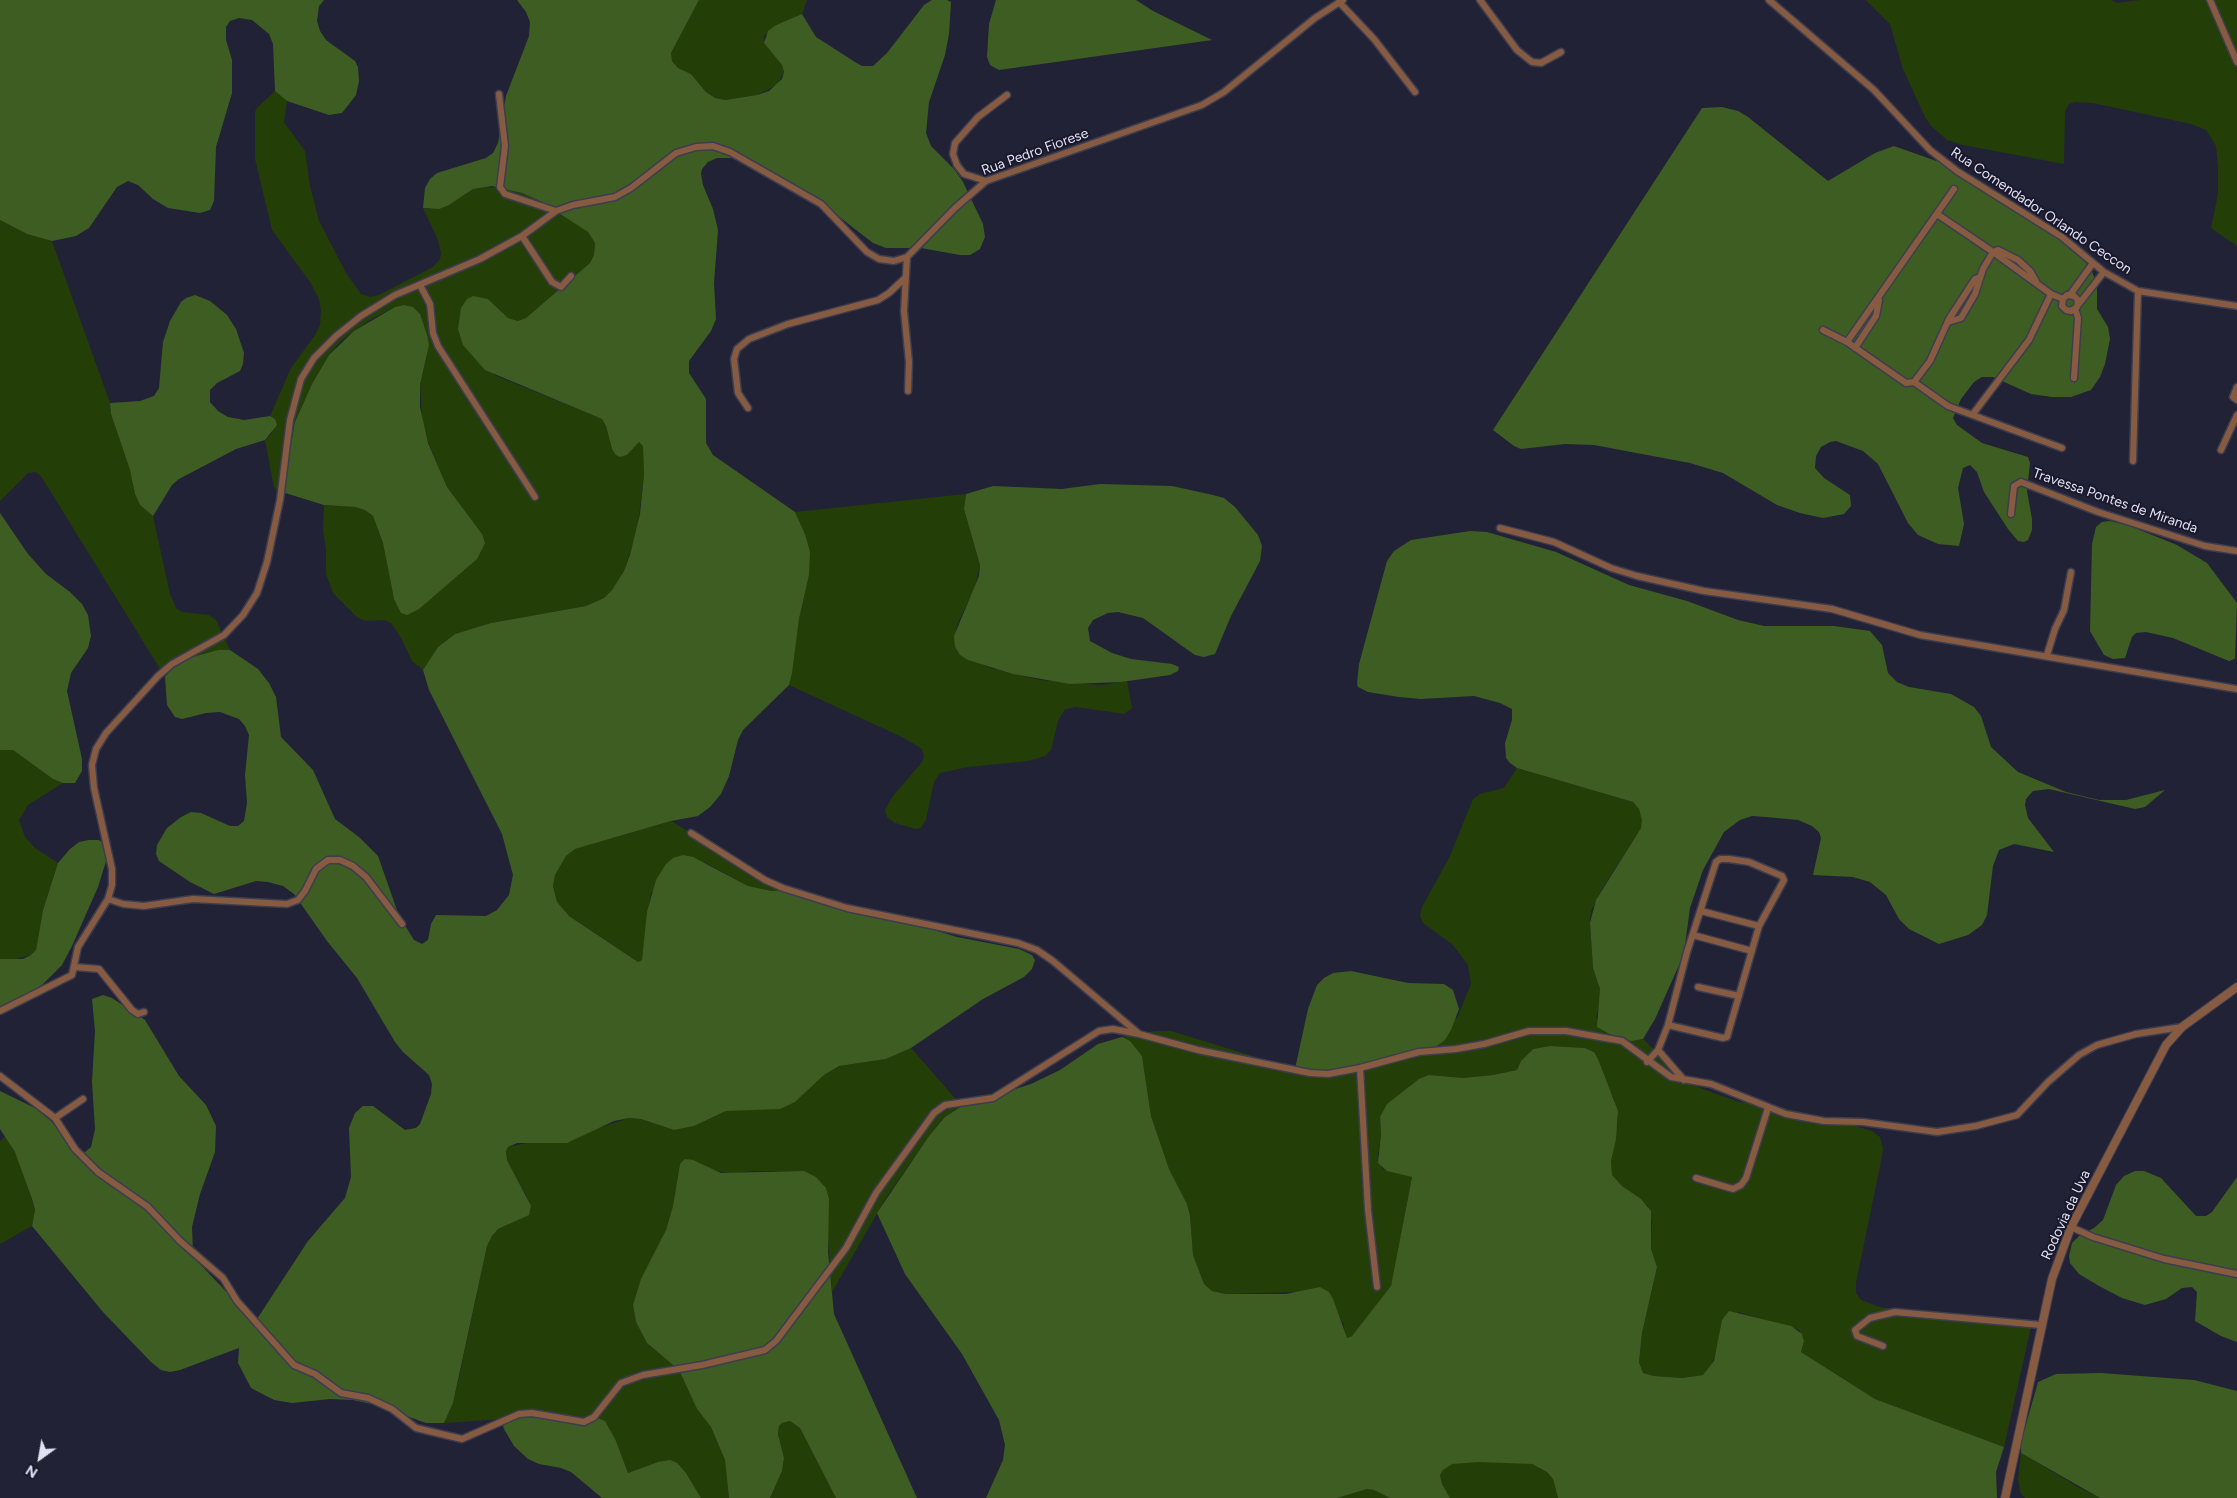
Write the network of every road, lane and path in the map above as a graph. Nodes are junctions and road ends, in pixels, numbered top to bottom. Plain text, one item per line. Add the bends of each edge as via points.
1 (1480, 0) edge
2 (1769, 0) edge
3 (2210, 0) edge
4 (1341, 1) edge
5 (1561, 52) dead end
6 (2237, 62) edge
7 (1415, 92) dead end
8 (499, 94) dead end
9 (1007, 95) dead end
10 (986, 181) junction
11 (1954, 189) dead end
12 (556, 212) junction
13 (1937, 214) junction
14 (522, 236) junction
15 (1993, 252) junction
16 (907, 257) junction
17 (2093, 264) junction
18 (2104, 272) junction
19 (571, 276) dead end
20 (905, 278) junction
21 (2083, 278) junction
22 (420, 285) junction
23 (2094, 285) junction
24 (2138, 291) junction
25 (2051, 294) junction
26 (2066, 297) junction
27 (1879, 300) junction
28 (2237, 306) edge
29 (2076, 307) junction
30 (1824, 330) dead end
31 (1847, 342) junction
32 (1855, 348) junction
33 (2074, 378) dead end
34 (1914, 382) junction
35 (2237, 387) edge
36 (908, 391) dead end
37 (2237, 400) edge
38 (748, 408) dead end
39 (1973, 414) junction
40 (2237, 414) edge
41 (2062, 448) dead end
42 (2221, 450) dead end
43 (2132, 461) dead end
44 (535, 497) dead end
45 (2011, 514) dead end
46 (1500, 528) dead end
47 (2237, 552) edge
48 (2070, 572) dead end
49 (2047, 655) junction
50 (2237, 689) edge
51 (692, 833) dead end
52 (108, 899) junction
53 (1701, 910) junction
54 (402, 924) dead end
55 (1759, 926) junction
56 (1693, 935) junction
57 (1752, 952) junction
58 (75, 967) junction
59 (1698, 987) dead end
60 (2237, 987) edge
61 (1739, 996) junction
62 (0, 1011) edge
63 (144, 1012) dead end
64 (1668, 1025) junction
65 (2182, 1027) junction
66 (1139, 1034) junction
67 (1658, 1050) junction
68 (1648, 1062) junction
69 (1360, 1068) junction
70 (0, 1076) edge
71 (1685, 1081) junction
72 (83, 1099) dead end
73 (1768, 1108) junction
74 (55, 1118) junction
75 (1696, 1178) dead end
76 (2072, 1227) junction
77 (2237, 1274) edge
78 (1377, 1287) dead end
79 (2041, 1325) junction
80 (1883, 1346) dead end
81 (2005, 1498) edge

1 - 5 street via 1517,50 1532,62 1541,63
2 - 17 street, Rua Comendador Orlando Ceccon via 1874,90 1930,150 1957,171 2062,237
3 - 6 street
4 - 7 street
4 - 10 street, Rua Pedro Fiorese via 1202,106
8 - 12 street via 505,152 500,187 506,194
9 - 10 street via 978,117 954,143 953,154 964,174
10 - 16 street, Rua Pedro Fiorese
11 - 13 street
12 - 14 street
12 - 16 street via 615,196 631,188 676,153 713,146 730,152 821,204 867,252 879,259 894,261
13 - 15 street
13 - 27 street
14 - 19 street via 552,282 561,287
14 - 22 street via 480,260
15 - 25 street via 1998,250 2018,260
15 - 34 street via 1942,332 1930,361
16 - 20 street
17 - 18 street, Rua Comendador Orlando Ceccon
17 - 21 street
18 - 23 street
18 - 24 street, Rua Comendador Orlando Ceccon
20 - 36 street
20 - 38 street via 878,300 788,324 749,339 737,349 734,360 738,393
21 - 23 street
21 - 26 street
22 - 44 street via 430,304 438,346
22 - 52 street via 361,316 314,358 301,379 290,420 280,500 268,562 257,593 224,635 172,664 158,676 106,733 96,749 92,765 94,788 112,869
23 - 29 street
24 - 28 street, Rua Comendador Orlando Ceccon
24 - 43 street
25 - 26 street
25 - 39 street via 2029,340
26 - 29 street via 2076,298
26 - 29 street via 2064,308 2070,311
27 - 31 street
27 - 32 street via 1876,316
29 - 33 street
30 - 31 street
31 - 32 street
32 - 34 street via 1906,383
34 - 39 street via 1948,406
35 - 37 street via 2233,396
39 - 41 street
40 - 42 street
45 - 47 street, Travessa Pontes de Miranda via 2014,486 2021,482 2098,512 2205,546
46 - 49 street via 1554,542 1610,568 1637,576 1744,598 1832,609 1920,635
48 - 49 street via 2064,610
49 - 50 street
51 - 66 street via 783,888 847,908 1018,943 1036,950 1054,961
52 - 54 street via 139,906 193,899 287,904 298,900 305,892 316,869 328,860 340,860 366,877
52 - 58 street via 78,947
53 - 55 street
53 - 55 street via 1716,862 1729,859 1749,862 1772,870 1784,880
53 - 56 street
55 - 57 street
56 - 57 street
56 - 64 street
57 - 61 street
58 - 62 street via 72,975
58 - 63 street via 99,969 132,1010 138,1014
59 - 61 street
60 - 65 street, Rodovia da Uva
61 - 64 street via 1727,1037
64 - 67 street
65 - 73 street via 2136,1034 2087,1050 2048,1082 2017,1115 1976,1126 1926,1132 1862,1122 1804,1118
65 - 76 street, Rodovia da Uva via 2158,1058
66 - 69 street via 1310,1074
66 - 74 street via 1113,1029 1099,1031 993,1098 945,1105 934,1113 876,1193 846,1248 776,1341 765,1350 643,1375 621,1383 594,1417 584,1422 532,1413 519,1414 462,1439 416,1428 392,1409 368,1398 341,1393 315,1374 294,1365 237,1300 223,1278 180,1241 148,1207 98,1172 75,1149
67 - 68 street
67 - 71 street
68 - 69 street via 1622,1041 1566,1031 1529,1030 1484,1044 1419,1052
68 - 71 street via 1670,1077
69 - 78 street via 1368,1210
70 - 74 street
71 - 73 street via 1711,1084
72 - 74 street
73 - 75 street via 1741,1185 1733,1189
76 - 77 street via 2164,1259
76 - 79 street, Rodovia da Uva via 2054,1273
79 - 80 street via 1895,1312 1870,1318 1856,1330 1857,1336
79 - 81 street, Rodovia da Uva

